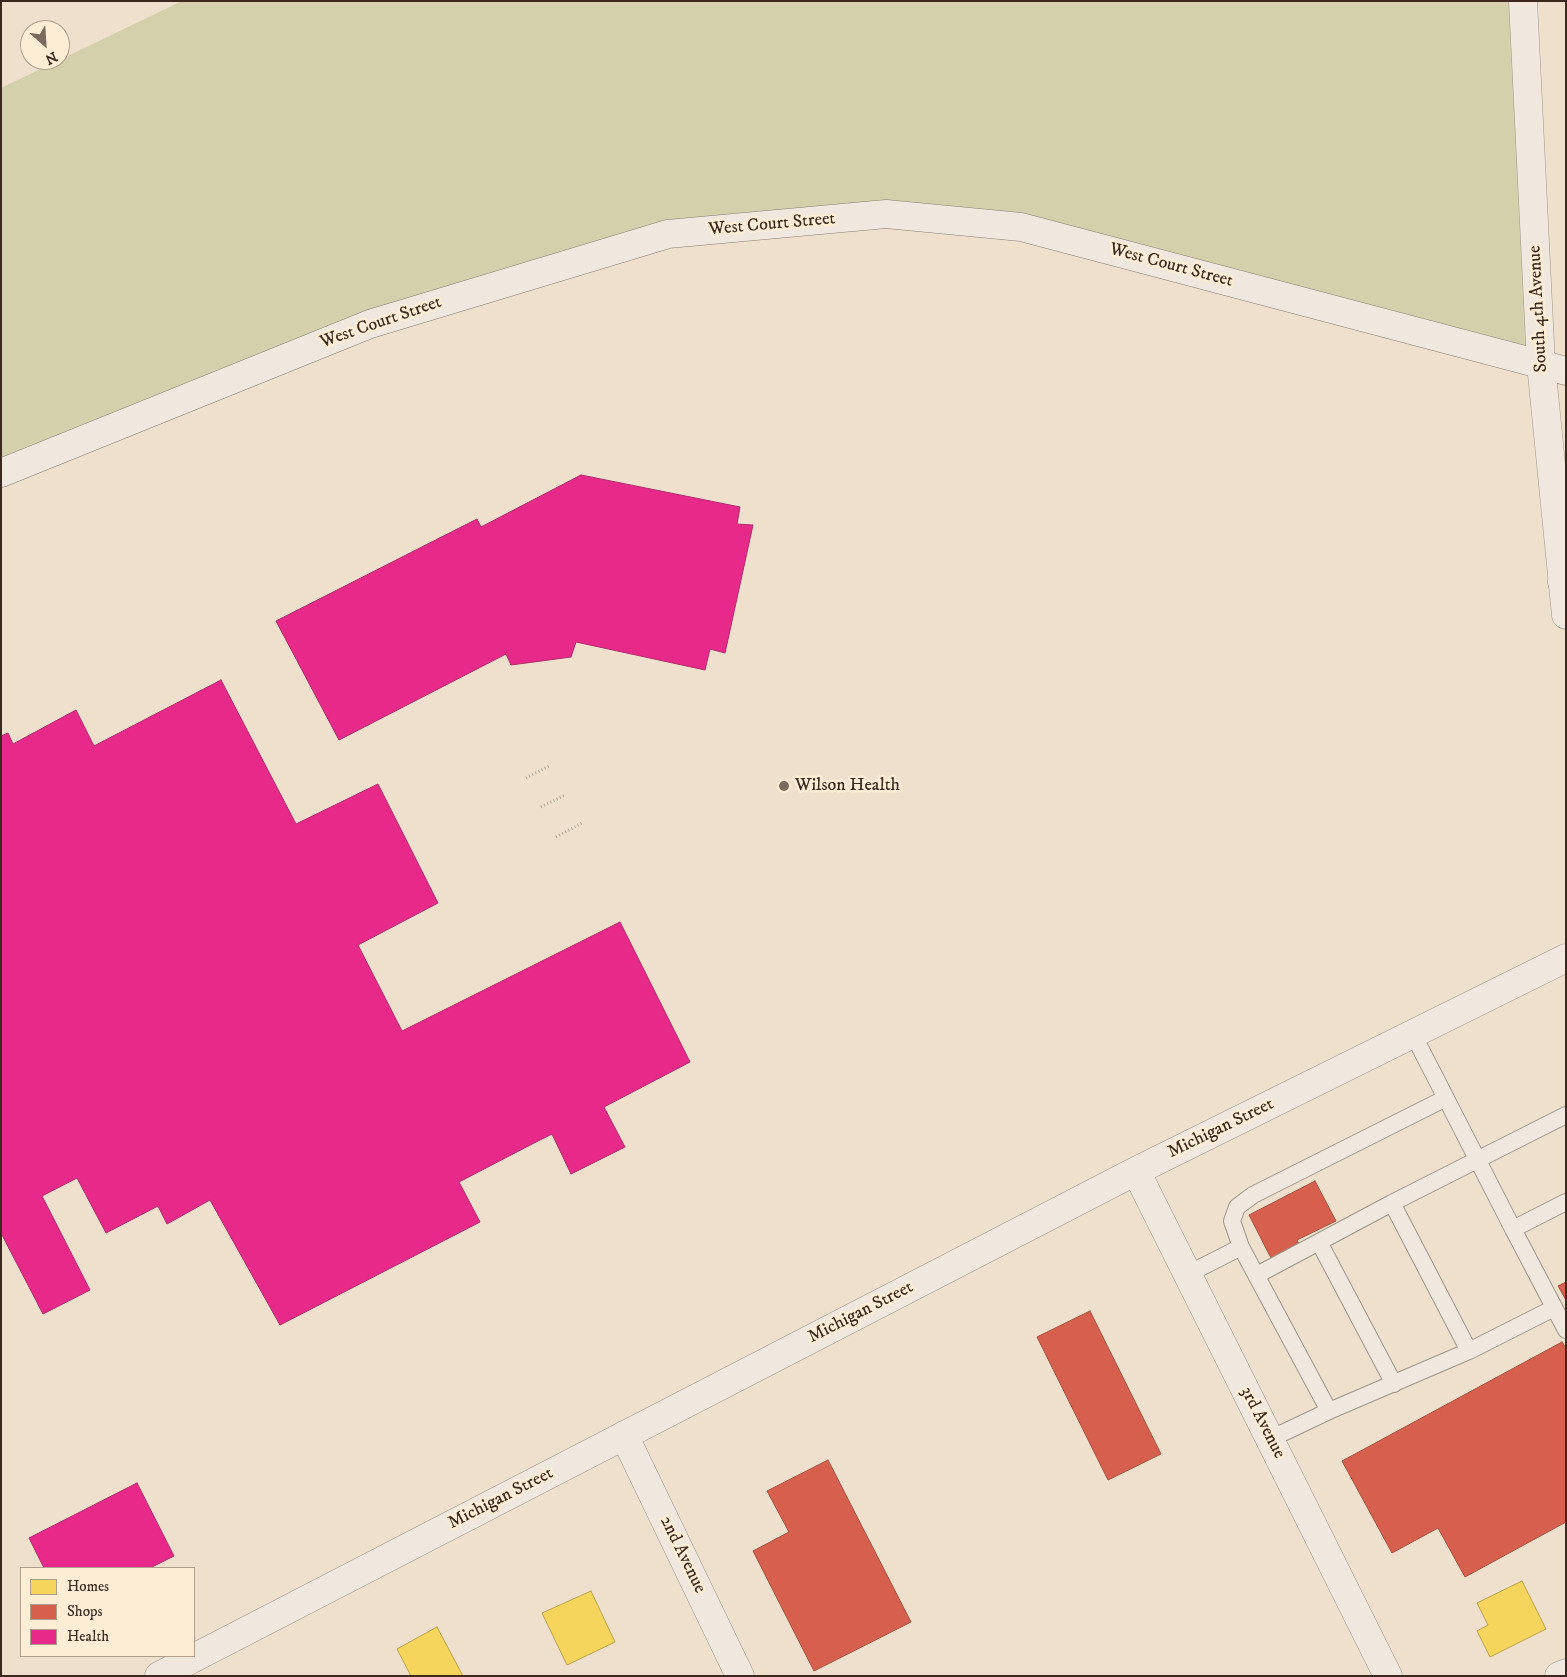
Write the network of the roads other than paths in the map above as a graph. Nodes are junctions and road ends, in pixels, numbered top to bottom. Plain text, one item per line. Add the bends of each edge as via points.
1 (1523, 1) edge
2 (1553, 367) edge
3 (1, 473) edge
4 (1564, 579) edge
5 (1566, 615) edge
6 (1566, 958) edge
7 (1413, 1034) junction
8 (1446, 1098) junction
9 (1566, 1115) edge
10 (1477, 1159) junction
11 (1136, 1170) junction
12 (1566, 1202) edge
13 (1392, 1203) junction
14 (1513, 1229) junction
15 (1319, 1242) junction
16 (1241, 1247) junction
17 (1188, 1274) junction
18 (1256, 1275) junction
19 (1554, 1308) junction
20 (1566, 1330) edge
21 (1469, 1351) junction
22 (1394, 1384) junction
23 (1328, 1411) junction
24 (624, 1435) junction
25 (1270, 1439) junction
26 (1566, 1673) edge
27 (159, 1676) edge
28 (740, 1676) edge
29 (1388, 1676) edge
30 (1559, 1676) edge

1 - 2 street, South 4th Avenue
2 - 3 street, West Court Street via 1021,226 886,214 668,234 370,324
2 - 4 street, South 4th Avenue
4 - 5 street, South 4th Avenue
6 - 7 street, Michigan Street
7 - 8 lane
7 - 11 street, Michigan Street
8 - 10 lane
8 - 16 lane via 1253,1195 1237,1207 1232,1221
9 - 10 lane
10 - 13 lane
10 - 14 lane
11 - 17 street, 3rd Avenue
11 - 24 street, Michigan Street
12 - 14 lane
13 - 15 lane
13 - 21 lane
14 - 19 lane
15 - 18 lane
15 - 22 lane
16 - 17 lane
16 - 18 lane
17 - 25 street, 3rd Avenue
18 - 23 lane
19 - 20 lane
19 - 21 lane
21 - 22 lane
22 - 23 lane
23 - 25 lane
24 - 27 street, Michigan Street
24 - 28 street, 2nd Avenue
25 - 29 street, 3rd Avenue
26 - 30 street

